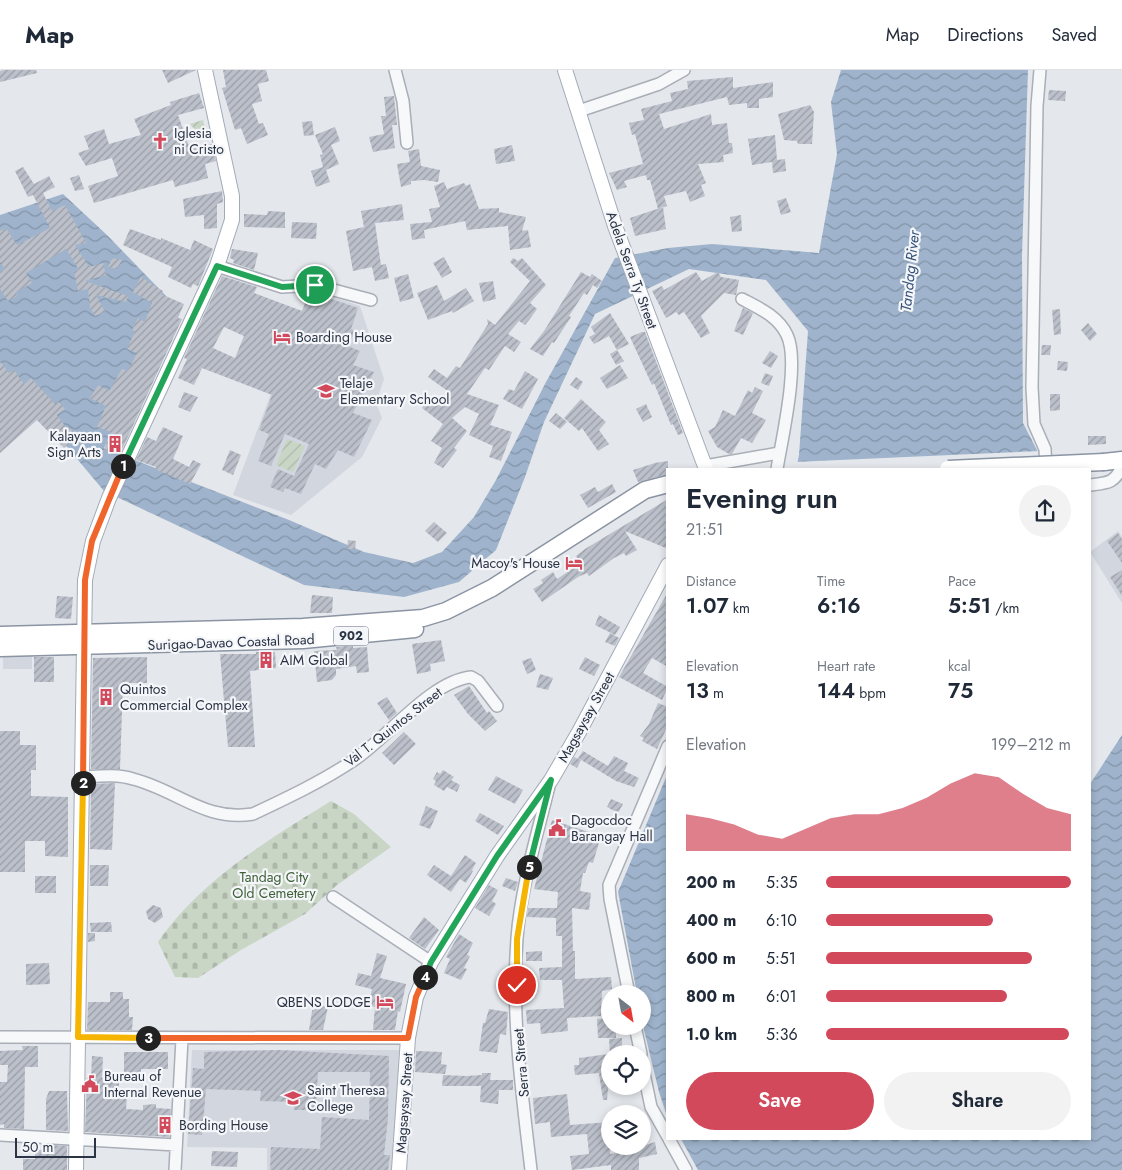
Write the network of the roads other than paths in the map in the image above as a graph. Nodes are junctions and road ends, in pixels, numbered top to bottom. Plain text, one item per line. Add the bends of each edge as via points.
1 (206, 70) edge
2 (395, 70) edge
3 (565, 70) edge
4 (684, 70) edge
5 (1040, 70) edge
6 (579, 111) junction
7 (407, 144) dead end
8 (217, 266) junction
9 (742, 299) dead end
10 (371, 300) dead end
11 (779, 452) junction
12 (1122, 460) edge
13 (1122, 466) edge
14 (705, 467) edge
15 (777, 468) edge
16 (970, 468) edge
17 (1046, 468) edge
18 (664, 485) edge
19 (1091, 486) edge
20 (666, 569) edge
21 (0, 635) edge
22 (84, 639) junction
23 (0, 648) edge
24 (497, 706) dead end
25 (666, 751) edge
26 (83, 777) junction
27 (551, 780) junction
28 (333, 897) dead end
29 (431, 962) junction
30 (627, 985) edge
31 (0, 1037) edge
32 (78, 1037) junction
33 (408, 1038) junction
34 (182, 1039) junction
35 (648, 1095) edge
36 (666, 1134) edge
37 (0, 1135) edge
38 (77, 1139) junction
39 (669, 1140) edge
40 (176, 1145) junction
41 (76, 1170) edge
42 (176, 1170) edge
43 (399, 1170) edge
44 (531, 1170) edge
45 (686, 1170) edge

1 - 8 main road via 232,196 232,220
2 - 7 street via 403,101
3 - 6 main road, Adela Serra Ty Street
4 - 6 street via 659,84
5 - 17 street via 1032,387 1034,424 1045,449
6 - 14 main road, Adela Serra Ty Street via 615,226
8 - 10 street via 282,287 315,285
8 - 22 main road via 109,498 91,550 85,580
9 - 11 street via 772,315 787,335 791,361 789,396
11 - 14 street
11 - 15 street
12 - 16 highway, bridge
13 - 19 street via 1117,477 1106,484
18 - 22 highway, Surigao-Davao Coastal Road / 902 via 645,501 453,620 425,628
20 - 27 main road, Magsaysay Street
21 - 22 highway, Surigao-Davao Coastal Road / 902
22 - 23 highway, Surigao-Davao Coastal Road / 902
22 - 26 main road
24 - 26 street, Val T. Quintos Street via 478,681 471,677 455,681 429,697 354,760 253,814 237,816 204,810 134,779
25 - 30 street via 609,885
26 - 32 main road
27 - 29 main road, Magsaysay Street via 497,856
27 - 44 street, Serra Street via 525,883 517,939 517,1032
28 - 29 street
29 - 33 main road, Magsaysay Street via 416,997
31 - 32 street
32 - 34 street
32 - 38 main road
33 - 34 street
33 - 43 main road, Magsaysay Street
34 - 40 street
35 - 36 street via 651,1107
37 - 38 street
38 - 40 street
38 - 41 main road
39 - 45 street
40 - 42 street

